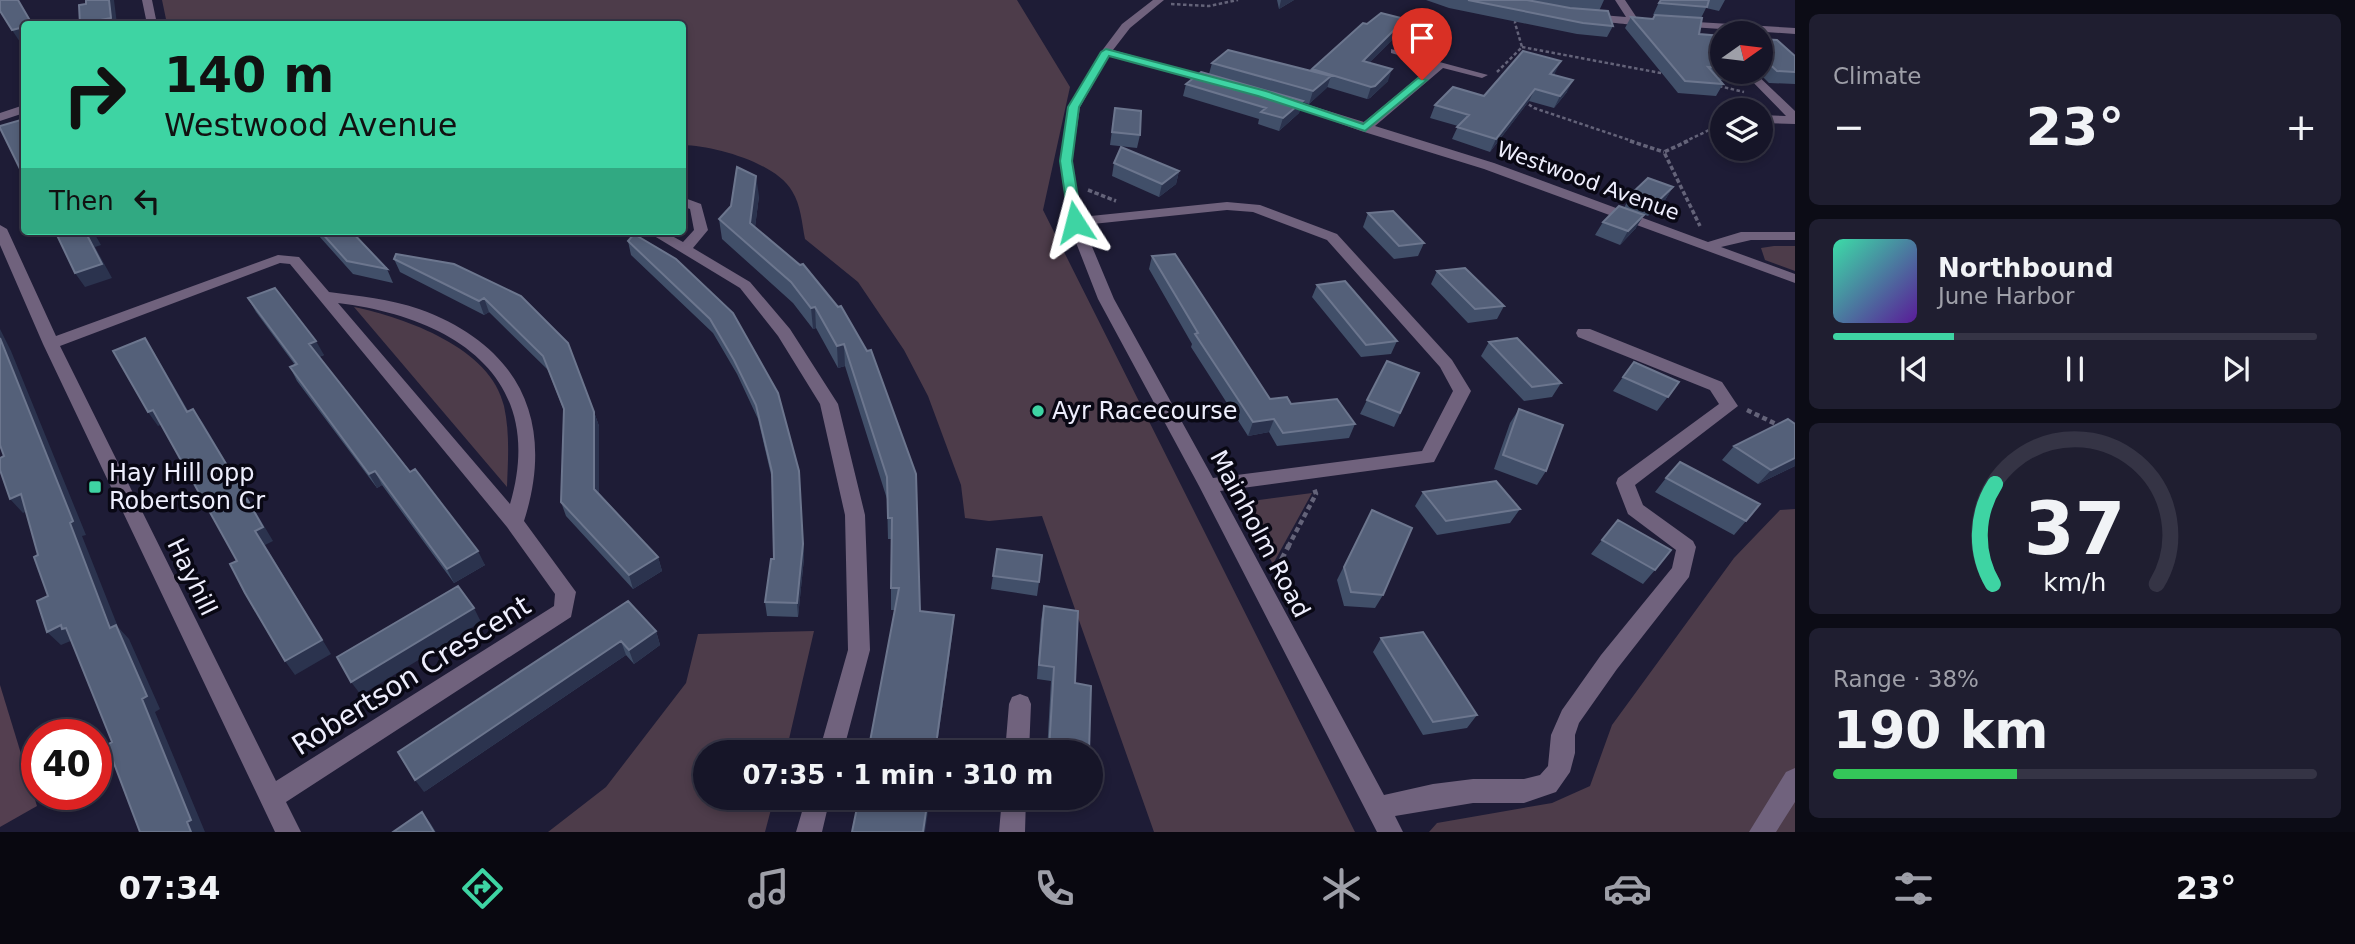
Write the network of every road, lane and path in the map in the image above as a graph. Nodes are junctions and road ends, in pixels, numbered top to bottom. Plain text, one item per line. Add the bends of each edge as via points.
1 (148, 0) edge
2 (1238, 0) edge
3 (1620, 0) edge
4 (1158, 1) edge
5 (1518, 8) edge
6 (1579, 16) edge
7 (152, 21) edge
8 (1634, 21) junction
9 (1661, 22) edge
10 (1674, 23) edge
11 (1702, 25) junction
12 (1795, 31) edge
13 (1710, 34) edge
14 (1522, 47) junction
15 (1395, 51) dead end
16 (1106, 52) junction
17 (1441, 64) junction
18 (1482, 75) junction
19 (1678, 77) edge
20 (1760, 84) edge
21 (1714, 85) edge
22 (1238, 87) edge
23 (1262, 94) edge
24 (1776, 99) junction
25 (21, 110) edge
26 (0, 117) edge
27 (1773, 119) edge
28 (1795, 119) edge
29 (1365, 128) junction
30 (1710, 130) edge
31 (1664, 152) junction
32 (1070, 189) junction
33 (686, 203) edge
34 (1143, 215) junction
35 (1075, 222) junction
36 (0, 229) edge
37 (660, 235) edge
38 (1795, 236) edge
39 (1710, 246) junction
40 (684, 250) junction
41 (1795, 279) edge
42 (322, 296) junction
43 (1584, 333) dead end
44 (51, 344) junction
45 (1729, 406) junction
46 (1784, 428) edge
47 (1307, 473) junction
48 (1208, 486) junction
49 (514, 522) junction
50 (1255, 576) junction
51 (1020, 704) dead end
52 (834, 740) edge
53 (1018, 740) edge
54 (1795, 780) edge
55 (270, 798) junction
56 (1378, 808) junction
57 (815, 810) edge
58 (1013, 810) edge
59 (289, 832) edge
60 (809, 832) edge
61 (1012, 832) edge
62 (1390, 832) edge
63 (1762, 832) edge

1 - 7 street
2 - 4 path via 1209,6
3 - 8 street
4 - 16 street, Mainholm Road via 1126,26
5 - 14 path via 1515,23
6 - 8 street
8 - 9 street
10 - 11 street
11 - 12 street
11 - 13 street
14 - 18 path via 1498,72
14 - 19 path
15 - 17 street
16 - 22 street
16 - 32 street, Mainholm Road via 1074,107 1066,161
17 - 18 street
17 - 29 street
18 - 31 path via 1534,108
20 - 24 street
21 - 24 path
23 - 29 street, Westwood Avenue
24 - 28 street
25 - 26 street
27 - 28 street
29 - 39 street, Westwood Avenue via 1489,166
30 - 31 path
31 - 39 path
32 - 34 path via 1087,189
32 - 35 street, Mainholm Road
33 - 40 street via 696,207 701,230
34 - 35 street
34 - 47 street via 1227,206 1255,208 1332,237 1446,364 1462,391 1428,457
35 - 48 street, Mainholm Road via 1106,299
36 - 44 street, Hayhill
37 - 40 street
38 - 39 street via 1725,238
39 - 41 street, Westwood Avenue
40 - 52 street via 745,285 784,333 830,404 855,515 859,650
42 - 44 street, Robertson Crescent via 294,260 278,259
42 - 49 street, Robertson Crescent
42 - 49 street via 392,306 442,324 482,352 510,385 525,422 524,491
43 - 45 street via 1716,386
44 - 55 street, Hayhill
45 - 46 path
45 - 56 street via 1625,483 1635,509 1686,547 1682,572 1570,718 1558,772 1547,784 1524,790 1455,793
47 - 48 street
47 - 50 path via 1316,494 1275,571
48 - 50 street, Mainholm Road
49 - 55 street, Robertson Crescent via 565,592 564,611
50 - 56 street, Mainholm Road
51 - 53 street
54 - 63 street
55 - 59 street, Hayhill
56 - 62 street, Mainholm Road
57 - 60 street
58 - 61 street

